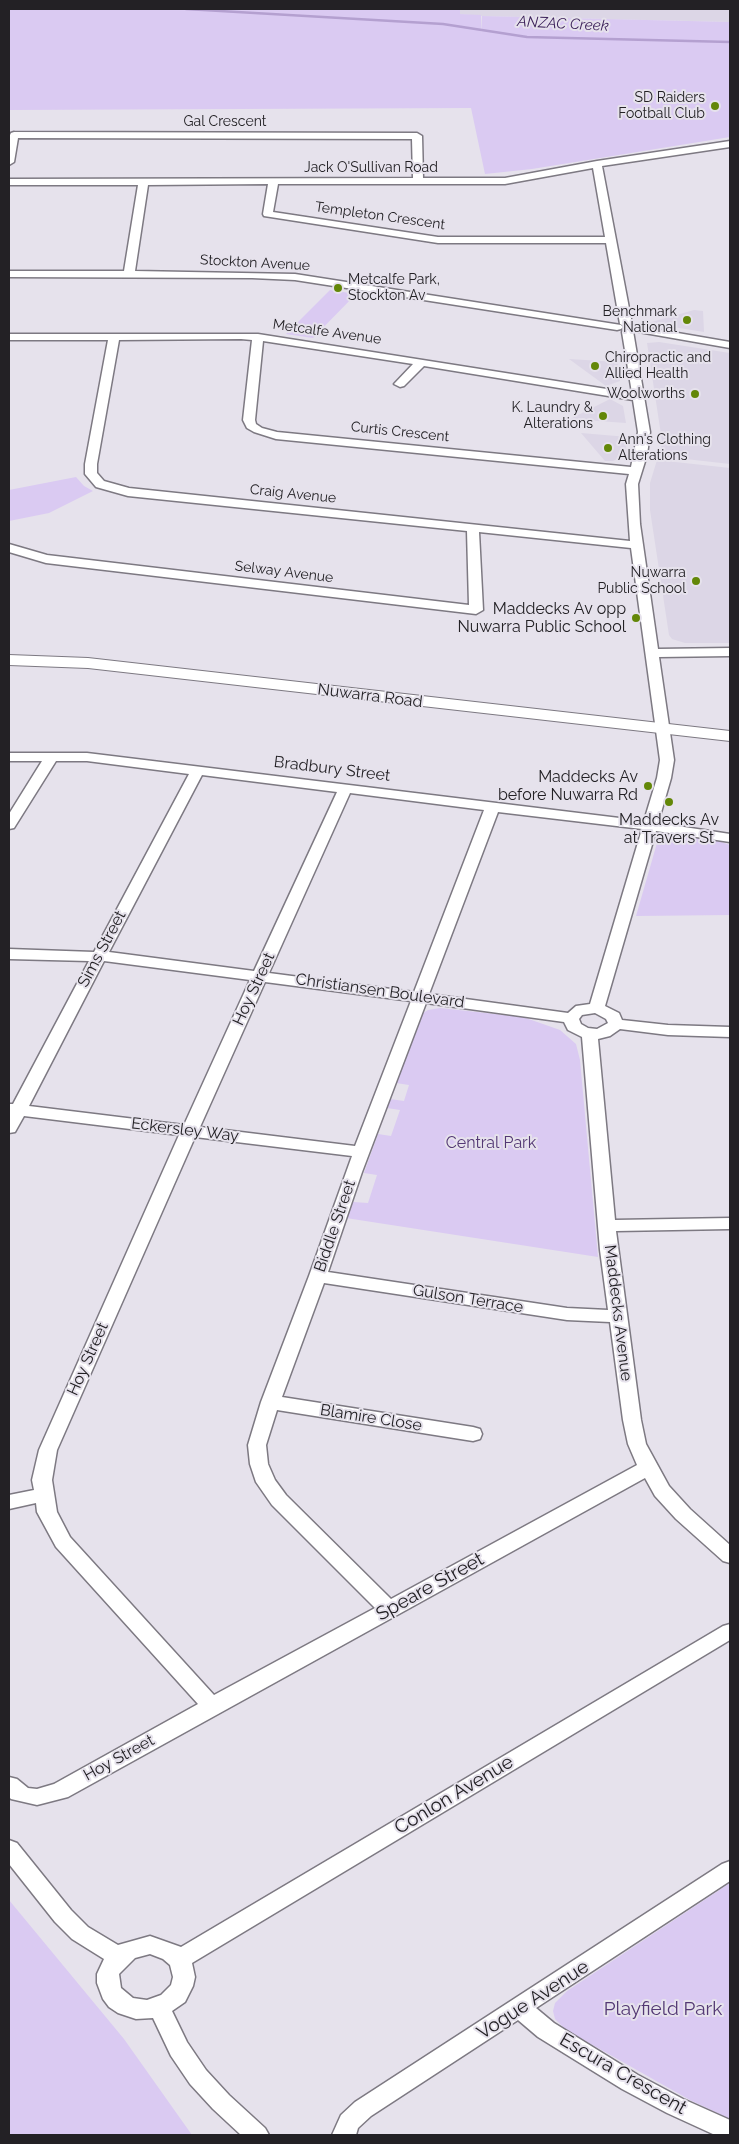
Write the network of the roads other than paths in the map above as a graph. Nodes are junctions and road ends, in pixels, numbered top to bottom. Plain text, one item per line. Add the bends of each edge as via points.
1 (730, 144) edge
2 (9, 162) edge
3 (597, 164) junction
4 (9, 182) edge
5 (143, 182) junction
6 (273, 182) junction
7 (418, 182) junction
8 (610, 240) junction
9 (9, 274) edge
10 (129, 275) junction
11 (627, 328) junction
12 (666, 334) junction
13 (9, 337) edge
14 (114, 337) junction
15 (258, 337) junction
16 (730, 345) edge
17 (631, 346) junction
18 (421, 362) junction
19 (400, 384) dead end
20 (637, 397) junction
21 (636, 471) junction
22 (473, 528) junction
23 (637, 545) junction
24 (9, 548) edge
25 (730, 652) edge
26 (653, 653) junction
27 (9, 660) edge
28 (664, 730) junction
29 (730, 736) edge
30 (9, 757) edge
31 (52, 757) junction
32 (196, 771) junction
33 (345, 789) junction
34 (493, 806) junction
35 (9, 825) edge
36 (650, 826) junction
37 (730, 838) edge
38 (9, 954) edge
39 (99, 956) junction
40 (261, 975) junction
41 (420, 997) junction
42 (596, 1008) junction
43 (572, 1018) junction
44 (616, 1024) junction
45 (730, 1032) edge
46 (590, 1034) junction
47 (14, 1109) edge
48 (9, 1128) edge
49 (190, 1130) junction
50 (361, 1152) junction
51 (730, 1223) edge
52 (608, 1226) junction
53 (318, 1276) junction
54 (619, 1317) junction
55 (270, 1402) junction
56 (473, 1434) dead end
57 (648, 1468) junction
58 (43, 1496) junction
59 (9, 1502) edge
60 (730, 1556) edge
61 (389, 1608) junction
62 (730, 1631) edge
63 (212, 1706) junction
64 (9, 1785) edge
65 (28, 1796) joint
66 (9, 1850) edge
67 (730, 1870) edge
68 (119, 1957) junction
69 (179, 1959) junction
70 (159, 2007) junction
71 (520, 2009) junction
72 (730, 2131) edge
73 (257, 2135) edge
74 (344, 2135) edge

1 - 3 street, Jack O'Sullivan Road
2 - 7 street, Gal Crescent via 14,135 417,136
3 - 7 street, Jack O'Sullivan Road via 505,181
3 - 8 street
4 - 5 street, Jack O'Sullivan Road
5 - 6 street, Jack O'Sullivan Road
5 - 10 street
6 - 7 street, Jack O'Sullivan Road
6 - 8 street, Templeton Crescent via 268,214 438,240
8 - 11 street
9 - 10 street, Stockton Avenue
10 - 11 street, Stockton Avenue via 295,277
11 - 12 street, Stockton Avenue
11 - 17 street
12 - 16 street, Stockton Avenue
12 - 17 street via 644,337
13 - 14 street, Metcalfe Avenue
14 - 15 street, Metcalfe Avenue
14 - 22 street, Craig Avenue via 90,464 91,474 100,484 128,492
15 - 18 street, Metcalfe Avenue
15 - 21 street, Curtis Crescent via 249,420 258,430 276,435
17 - 20 street
18 - 19 street
18 - 20 street, Metcalfe Avenue
20 - 21 street via 644,443
21 - 23 street via 632,498
22 - 23 street, Craig Avenue
22 - 24 street, Selway Avenue via 476,610 77,564
23 - 26 street
25 - 26 street
26 - 28 street
27 - 28 main road, Nuwarra Road via 88,663
28 - 29 main road, Nuwarra Road
28 - 36 street via 666,769
30 - 31 street, Bradbury Street
31 - 32 street, Bradbury Street via 87,757
31 - 35 street
32 - 33 street, Bradbury Street
32 - 39 street, Sims Street
33 - 34 street, Bradbury Street
33 - 40 street, Hoy Street
34 - 36 street, Bradbury Street
34 - 41 street, Biddle Street
36 - 37 street
36 - 42 street
38 - 39 street, Christiansen Boulevard
39 - 40 street, Christiansen Boulevard
39 - 47 street, Sims Street
40 - 41 street, Christiansen Boulevard
40 - 49 street, Hoy Street
41 - 43 street, Christiansen Boulevard
41 - 50 street, Biddle Street
42 - 43 street via 582,1009
42 - 44 street via 609,1012
43 - 46 street via 574,1027
44 - 45 street
44 - 46 street via 610,1031
46 - 52 street, Maddecks Avenue
47 - 48 street, Sims Street
47 - 49 street, Eckersley Way
49 - 50 street, Eckersley Way
49 - 58 street, Hoy Street via 48,1450 42,1480
50 - 53 street, Biddle Street
51 - 52 street
52 - 54 street, Maddecks Avenue
53 - 54 street, Gulson Terrace via 567,1314
53 - 55 street, Biddle Street
54 - 57 street, Maddecks Avenue via 632,1420 637,1444
55 - 56 street, Blamire Close
55 - 61 street, Biddle Street via 257,1445 259,1464 266,1482 280,1500
57 - 60 street, Maddecks Avenue via 662,1491 683,1514
57 - 61 street, Speare Street
58 - 59 street
58 - 63 street, Hoy Street via 47,1512 63,1542
61 - 63 street, Speare Street
62 - 69 street, Conlon Avenue
63 - 65 street, Hoy Street via 60,1790
64 - 65 street
66 - 68 street via 80,1934
67 - 71 street, Vogue Avenue
68 - 69 street via 138,1946 150,1945
68 - 70 street via 108,1974 108,1983 117,2000 136,2009
69 - 70 street via 183,1968 182,1986 177,1995
70 - 73 street via 179,2049 198,2076
71 - 72 street, Escura Crescent via 561,2040 630,2082
71 - 74 street, Vogue Avenue via 355,2115

